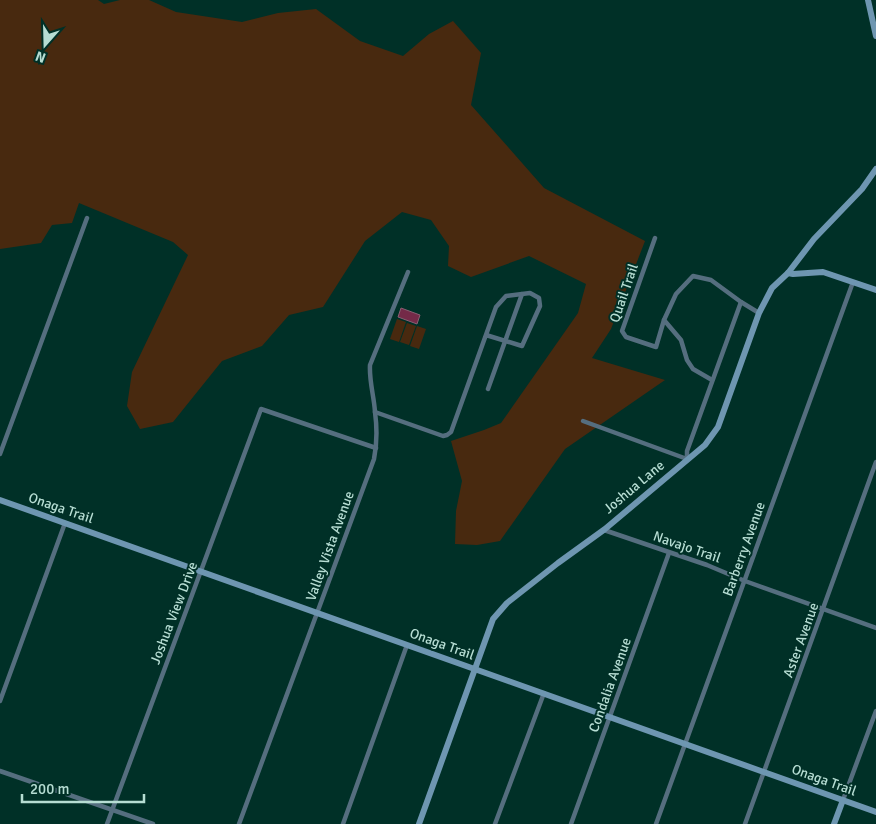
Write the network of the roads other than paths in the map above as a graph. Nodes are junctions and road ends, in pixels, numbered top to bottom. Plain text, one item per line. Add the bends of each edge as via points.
1 (868, 0) edge
2 (876, 36) edge
3 (876, 169) edge
4 (87, 218) dead end
5 (656, 238) dead end
6 (408, 272) dead end
7 (788, 273) junction
8 (853, 282) junction
9 (876, 290) edge
10 (522, 294) junction
11 (741, 302) junction
12 (759, 313) junction
13 (664, 320) junction
14 (486, 335) junction
15 (504, 341) junction
16 (712, 380) junction
17 (488, 389) dead end
18 (375, 412) junction
19 (583, 421) dead end
20 (376, 448) junction
21 (0, 454) edge
22 (687, 459) junction
23 (876, 462) edge
24 (0, 500) edge
25 (65, 523) junction
26 (604, 530) junction
27 (669, 553) junction
28 (202, 572) junction
29 (745, 581) junction
30 (824, 610) junction
31 (318, 612) junction
32 (876, 628) edge
33 (407, 645) junction
34 (475, 670) junction
35 (544, 693) junction
36 (0, 701) edge
37 (876, 711) edge
38 (610, 717) junction
39 (685, 744) junction
40 (0, 771) edge
41 (764, 772) junction
42 (843, 800) junction
43 (112, 810) junction
44 (876, 812) edge
45 (107, 824) edge
46 (152, 824) edge
47 (239, 824) edge
48 (343, 824) edge
49 (419, 824) edge
50 (495, 824) edge
51 (571, 824) edge
52 (656, 824) edge
53 (745, 824) edge
54 (834, 824) edge

1 - 2 street
3 - 7 street, Joshua Lane
4 - 21 street
5 - 13 street, Quail Trail via 622,331 626,337 656,347
6 - 18 street, Valley Vista Avenue via 370,365
7 - 8 street via 823,272
7 - 12 street, Joshua Lane via 772,288
8 - 9 street
8 - 29 street, Barberry Avenue
10 - 14 street via 506,296 496,308
10 - 15 street
10 - 15 street via 530,293 539,298 540,306 522,346
11 - 12 street
11 - 13 street, Quail Trail via 711,280 693,276 676,294
11 - 16 street
12 - 22 street, Joshua Lane via 718,427 705,445
13 - 16 street via 681,340 693,369
14 - 15 street
14 - 18 street via 447,436
15 - 17 street
16 - 22 street
18 - 20 street, Valley Vista Avenue
19 - 22 street
20 - 28 street, Joshua View Drive via 261,409
20 - 31 street, Valley Vista Avenue
22 - 26 street, Joshua Lane
23 - 30 street, Aster Avenue
24 - 25 street, Onaga Trail
25 - 28 street, Onaga Trail
25 - 36 street
26 - 27 street, Navajo Trail
26 - 34 street, Joshua Lane via 499,611 493,619
27 - 29 street, Navajo Trail
27 - 38 street, Condalia Avenue
28 - 31 street, Onaga Trail
28 - 43 street, Joshua View Drive
29 - 30 street, Navajo Trail
29 - 39 street, Barberry Avenue
30 - 32 street, Navajo Trail
30 - 41 street, Aster Avenue
31 - 33 street, Onaga Trail
31 - 47 street, Valley Vista Avenue
33 - 34 street, Onaga Trail
33 - 48 street
34 - 35 street, Onaga Trail
34 - 49 street, Joshua Lane
35 - 38 street, Onaga Trail
35 - 50 street
37 - 42 street
38 - 39 street, Onaga Trail
38 - 51 street, Condalia Avenue
39 - 41 street, Onaga Trail
39 - 52 street, Barberry Avenue
40 - 43 street
41 - 42 street, Onaga Trail
41 - 53 street, Aster Avenue
42 - 44 street, Onaga Trail
42 - 54 street
43 - 45 street, Joshua View Drive
43 - 46 street

